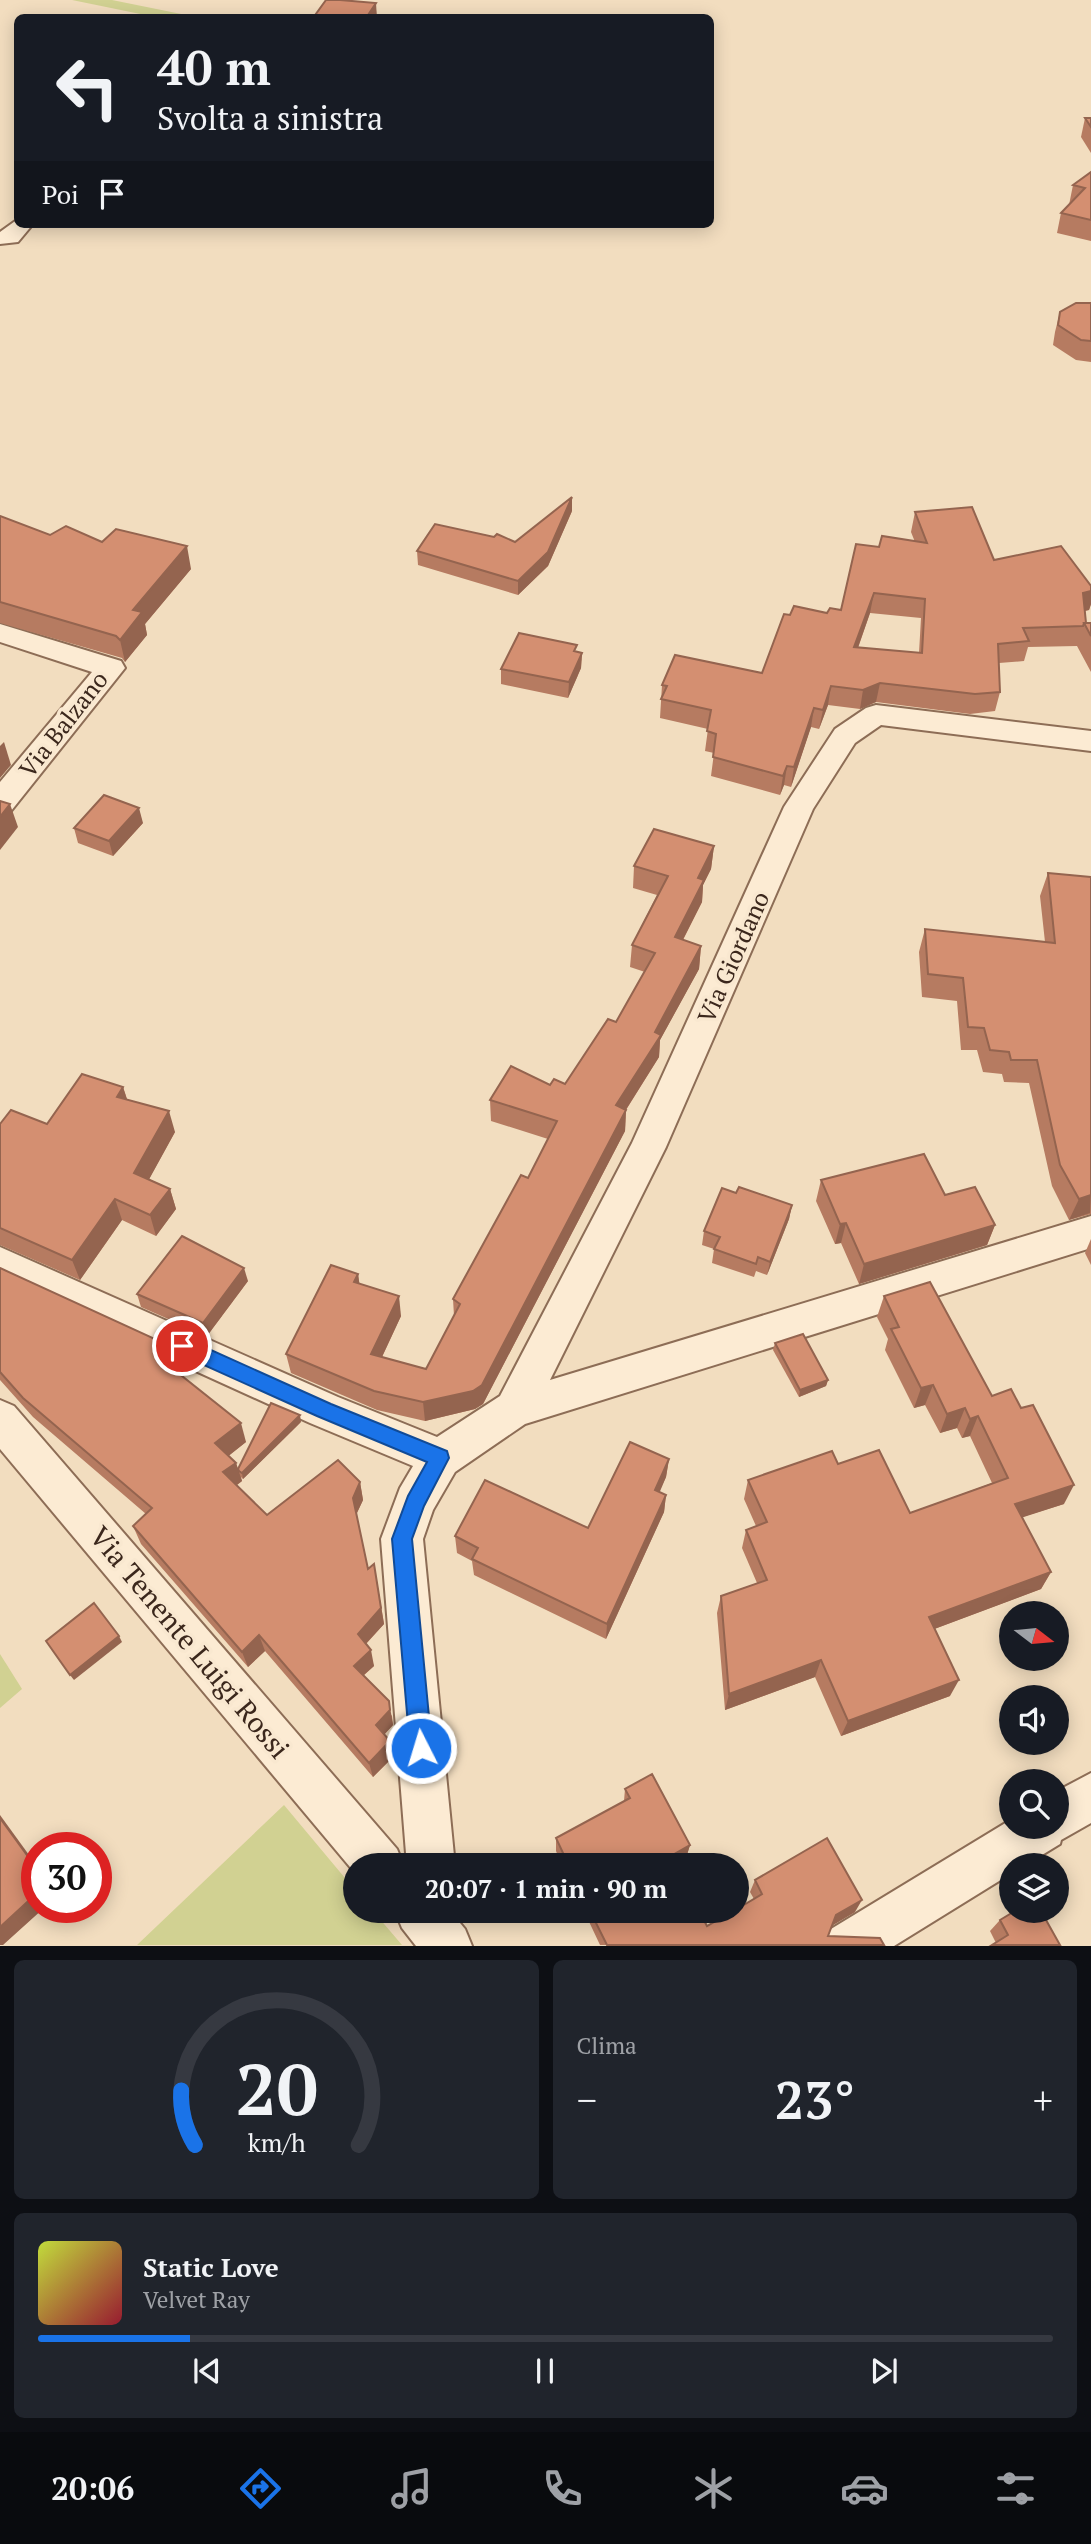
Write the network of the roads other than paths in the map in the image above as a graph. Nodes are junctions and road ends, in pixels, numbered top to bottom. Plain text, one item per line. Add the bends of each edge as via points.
1 (18, 228) edge
2 (0, 238) edge
3 (0, 633) edge
4 (1091, 741) edge
5 (0, 803) edge
6 (1091, 1232) edge
7 (0, 1264) edge
8 (514, 1409) junction
9 (0, 1419) edge
10 (440, 1458) junction
11 (1091, 1796) edge
12 (1069, 1810) edge
13 (1023, 1839) edge
14 (369, 1853) edge
15 (430, 1853) edge
16 (848, 1945) edge

1 - 2 street via 10,237
3 - 5 street, Via Balzano via 111,668
4 - 8 street, Via Giordano via 876,715 845,736 799,807 648,1147
6 - 8 street
7 - 10 street
8 - 10 street
9 - 14 street, Via Tenente Luigi Rossi
10 - 15 street via 415,1502 402,1539
11 - 12 street
13 - 16 street

